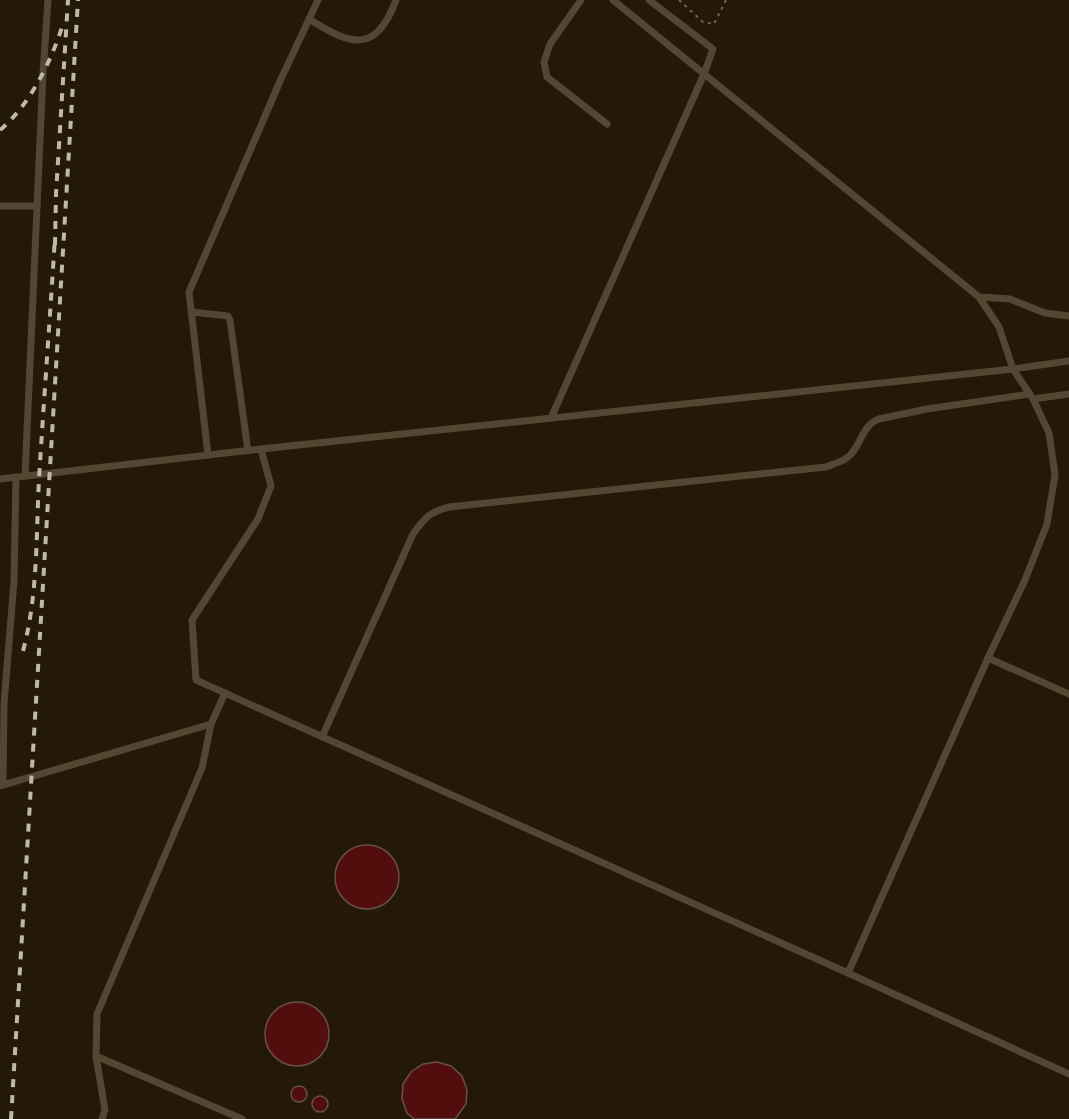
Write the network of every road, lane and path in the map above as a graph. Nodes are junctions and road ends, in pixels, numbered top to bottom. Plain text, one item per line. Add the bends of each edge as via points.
1 (48, 0) edge
2 (318, 0) edge
3 (396, 0) edge
4 (581, 0) edge
5 (614, 0) edge
6 (649, 0) edge
7 (679, 0) edge
8 (726, 0) edge
9 (309, 19) junction
10 (704, 74) junction
11 (607, 124) dead end
12 (0, 206) edge
13 (37, 206) junction
14 (979, 297) junction
15 (192, 312) junction
16 (1069, 316) edge
17 (1069, 361) edge
18 (1013, 369) junction
19 (1069, 394) edge
20 (1032, 396) junction
21 (551, 418) junction
22 (261, 449) junction
23 (248, 451) junction
24 (208, 455) junction
25 (25, 476) junction
26 (16, 477) junction
27 (0, 479) edge
28 (988, 658) junction
29 (225, 693) junction
30 (1069, 694) edge
31 (211, 724) junction
32 (322, 737) junction
33 (2, 785) edge
34 (848, 973) junction
35 (96, 1056) junction
36 (1069, 1074) edge
37 (102, 1119) edge
38 (242, 1119) edge

1 - 13 lane
2 - 9 lane
3 - 9 lane via 380,28 370,38 359,41 329,32
4 - 11 lane via 550,44 544,62 547,77
5 - 10 lane
6 - 10 lane via 712,49
7 - 8 path via 703,22 714,24
9 - 15 lane via 189,292
10 - 14 lane
10 - 21 lane
12 - 13 lane
13 - 25 lane
14 - 16 lane via 1010,299 1045,313
14 - 18 lane via 999,327
15 - 23 lane via 219,314 230,320
15 - 24 lane
17 - 18 lane
18 - 20 lane
18 - 21 lane
19 - 20 lane
20 - 28 lane via 1049,433 1055,475 1047,524
20 - 32 lane via 879,419 866,428 846,459 826,467 433,511 414,534
21 - 22 lane
22 - 23 lane
22 - 29 lane via 271,486 258,519 192,621 196,680
23 - 24 lane
24 - 25 lane
25 - 26 lane
26 - 27 lane
26 - 33 lane
28 - 30 lane
28 - 34 lane
29 - 31 lane
29 - 32 lane
31 - 33 lane
31 - 35 lane via 202,768 97,1014
32 - 34 lane
34 - 36 lane
35 - 37 lane via 105,1110
35 - 38 lane

